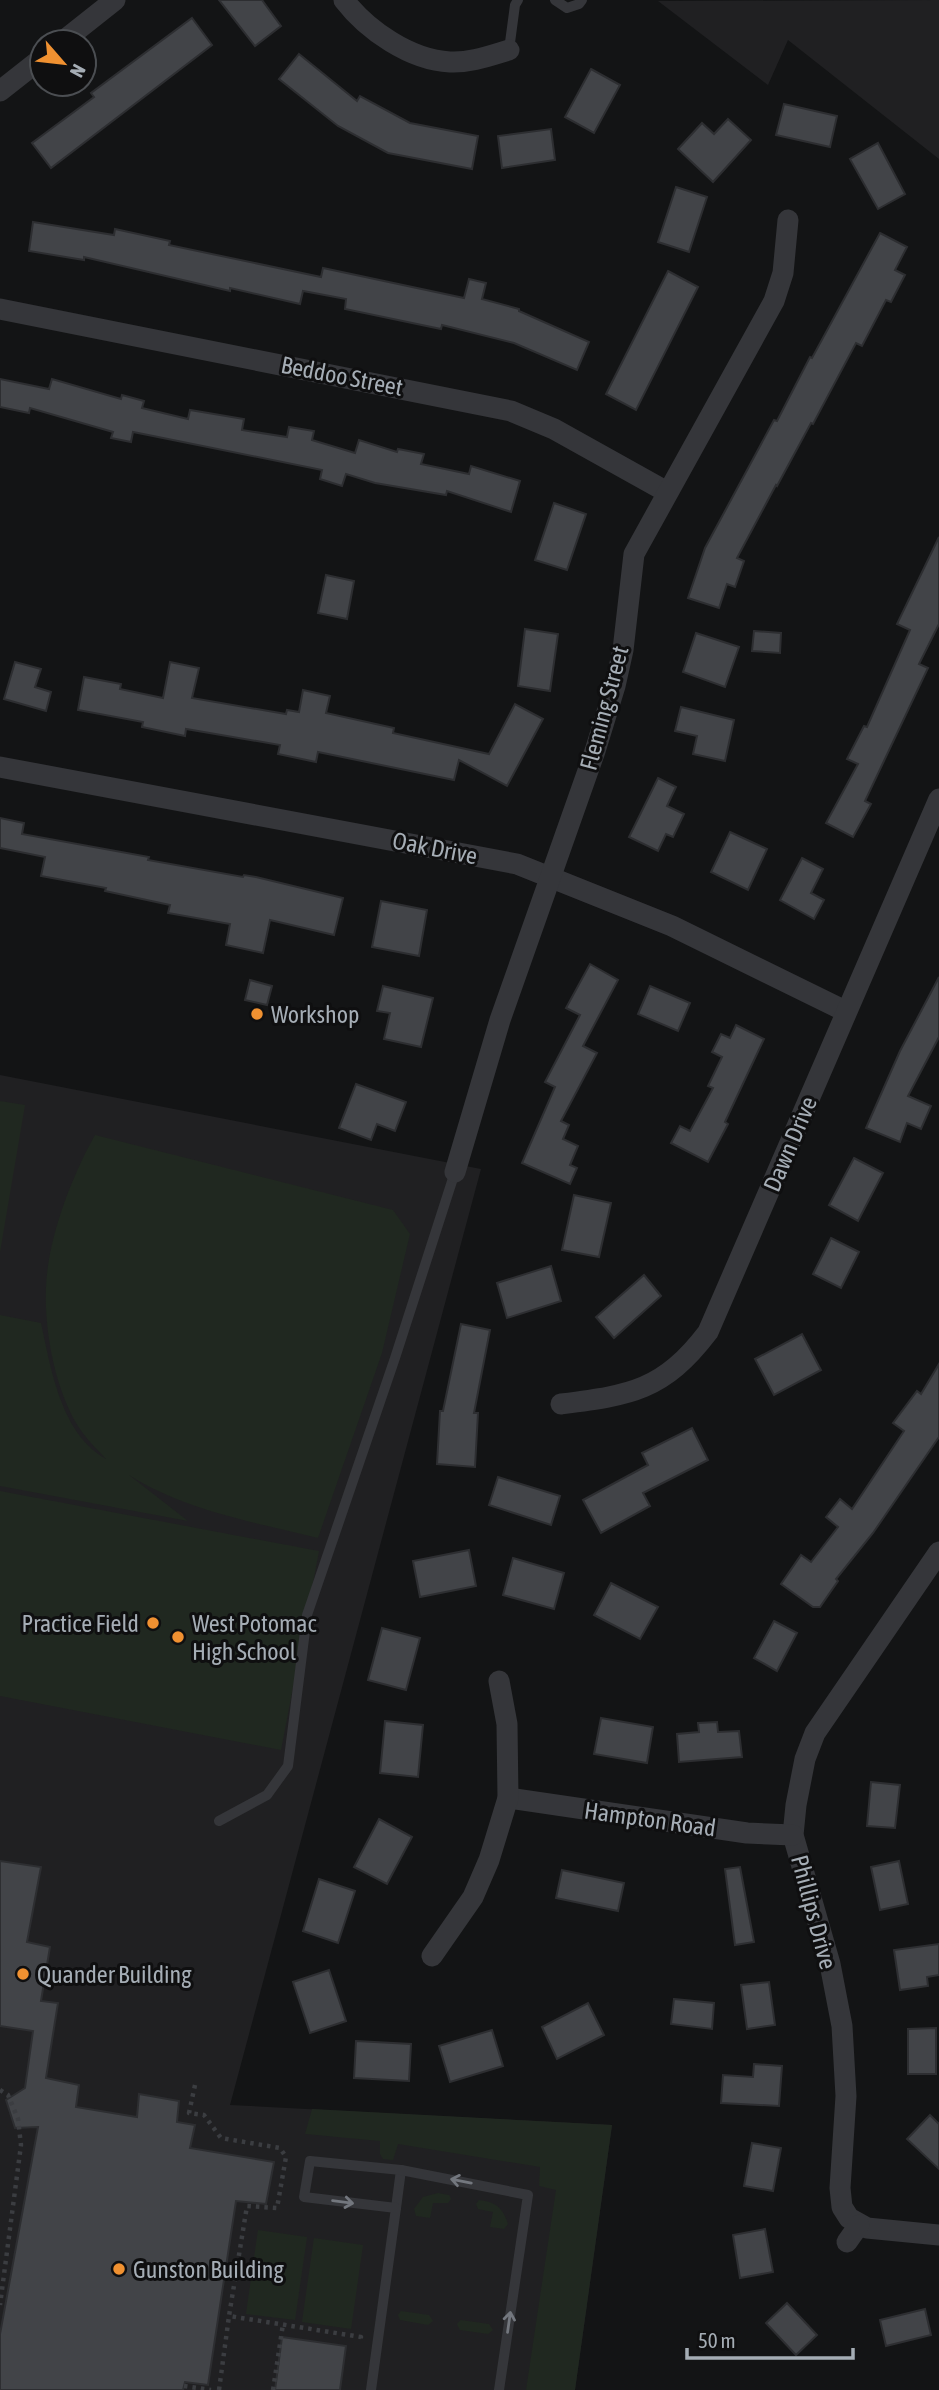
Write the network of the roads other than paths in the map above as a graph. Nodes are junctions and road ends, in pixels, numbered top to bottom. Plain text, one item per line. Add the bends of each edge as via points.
1 (115, 0) edge
2 (344, 0) edge
3 (518, 0) edge
4 (555, 0) edge
5 (582, 0) edge
6 (80, 28) edge
7 (509, 50) joint
8 (28, 69) edge
9 (0, 91) edge
10 (789, 220) dead end
11 (0, 309) edge
12 (667, 492) junction
13 (0, 767) edge
14 (939, 799) edge
15 (550, 876) junction
16 (845, 1011) junction
17 (455, 1172) joint
18 (561, 1404) dead end
19 (939, 1552) edge
20 (499, 1681) dead end
21 (508, 1798) junction
22 (219, 1821) dead end
23 (793, 1835) junction
24 (432, 1956) dead end
25 (401, 2170) junction
26 (396, 2208) junction
27 (939, 2235) edge
28 (371, 2390) edge
29 (499, 2390) edge

1 - 6 street
2 - 7 street via 390,41 428,58 477,60
3 - 7 lane
4 - 5 lane via 568,8
8 - 9 street
10 - 12 street, Fleming Street via 783,273 774,301
11 - 12 street, Beddoo Street via 511,411 554,429
12 - 15 street, Fleming Street via 634,554 615,686
13 - 15 street, Oak Drive via 431,846 517,864
14 - 16 street, Dawn Drive
15 - 16 street, Oak Drive via 672,926
15 - 17 street, Fleming Street via 500,1020
16 - 18 street, Dawn Drive via 708,1332 681,1363 639,1390
17 - 22 lane via 307,1615 288,1766 267,1795
19 - 23 street, Phillips Drive via 815,1733 805,1759
20 - 21 street via 507,1724
21 - 23 street, Hampton Road via 747,1833
21 - 24 street via 473,1897
23 - 27 street, Phillips Drive via 830,1964 842,2026 846,2096 842,2207 853,2234
25 - 26 lane
25 -> 26 lane via 310,2161 304,2197
29 -> 25 lane via 528,2195
26 - 28 lane

